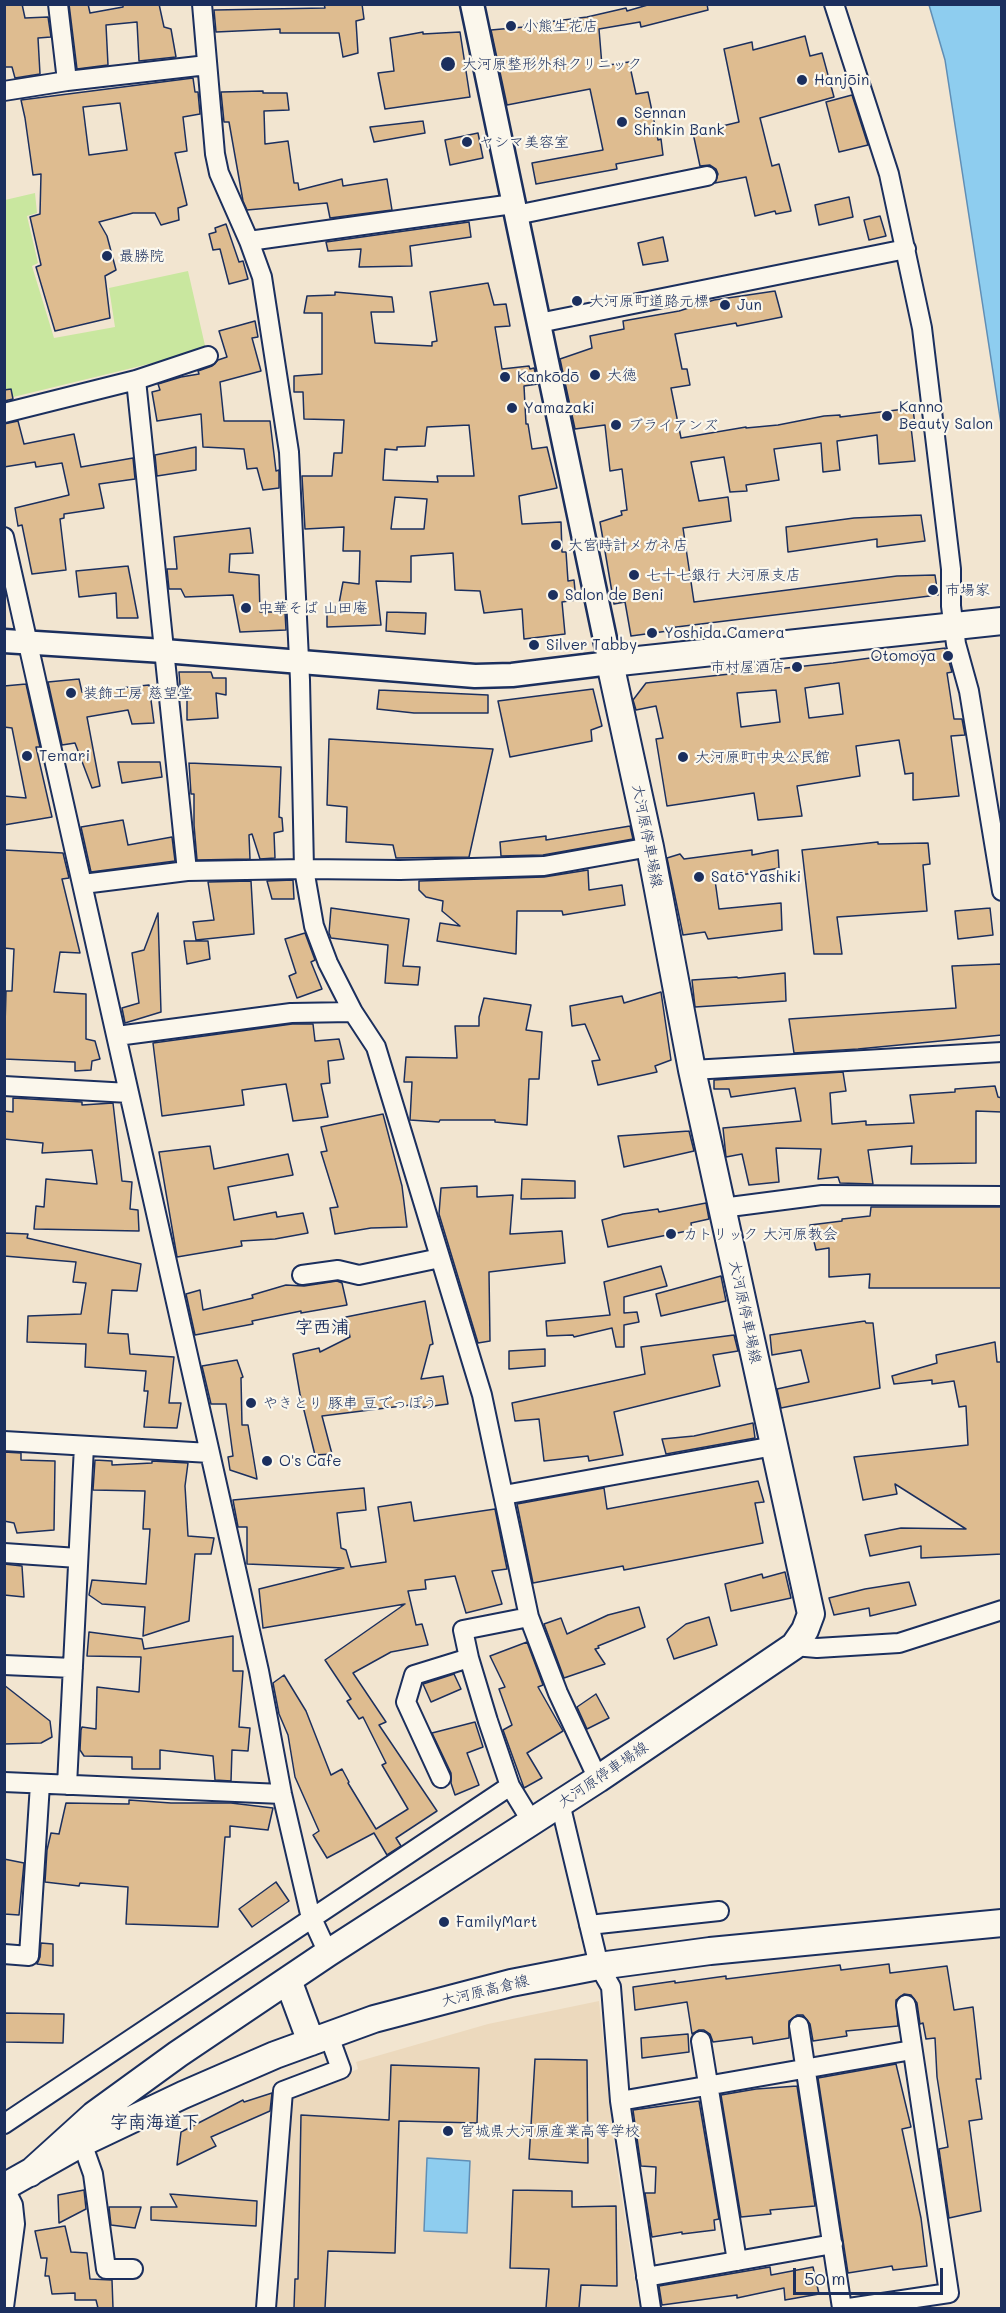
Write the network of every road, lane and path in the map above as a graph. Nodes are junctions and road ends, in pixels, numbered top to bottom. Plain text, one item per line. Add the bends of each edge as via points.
1 (58, 4) edge
2 (202, 4) edge
3 (472, 4) edge
4 (834, 4) edge
5 (207, 65) junction
6 (67, 81) junction
7 (4, 91) edge
8 (707, 176) dead end
9 (514, 209) junction
10 (249, 241) junction
11 (906, 249) junction
12 (539, 323) junction
13 (208, 356) dead end
14 (136, 380) junction
15 (4, 413) edge
16 (4, 537) edge
17 (1002, 621) edge
18 (959, 625) junction
19 (4, 642) edge
20 (27, 642) junction
21 (164, 651) junction
22 (298, 662) junction
23 (610, 663) junction
24 (650, 847) junction
25 (304, 868) junction
26 (187, 870) junction
27 (83, 884) junction
28 (1002, 891) edge
29 (353, 1012) junction
30 (117, 1036) junction
31 (1002, 1052) edge
32 (692, 1070) junction
33 (4, 1086) edge
34 (129, 1093) junction
35 (1002, 1196) edge
36 (722, 1208) junction
37 (440, 1258) junction
38 (302, 1275) dead end
39 (4, 1441) edge
40 (84, 1446) junction
41 (774, 1446) junction
42 (210, 1453) junction
43 (504, 1495) junction
44 (4, 1553) edge
45 (78, 1557) junction
46 (1002, 1610) edge
47 (530, 1617) junction
48 (794, 1646) junction
49 (469, 1658) junction
50 (4, 1665) edge
51 (73, 1668) junction
52 (441, 1778) dead end
53 (598, 1779) junction
54 (4, 1782) edge
55 (40, 1784) junction
56 (67, 1785) junction
57 (510, 1786) junction
58 (282, 1794) junction
59 (560, 1803) junction
60 (532, 1822) junction
61 (719, 1911) dead end
62 (312, 1918) junction
63 (1002, 1923) edge
64 (589, 1925) junction
65 (328, 1953) junction
66 (4, 1954) edge
67 (599, 1966) junction
68 (288, 1980) junction
69 (906, 2005) dead end
70 (799, 2025) dead end
71 (320, 2039) junction
72 (701, 2041) dead end
73 (912, 2050) junction
74 (806, 2069) junction
75 (708, 2086) junction
76 (620, 2102) junction
77 (4, 2124) edge
78 (82, 2143) junction
79 (30, 2173) junction
80 (4, 2187) edge
81 (832, 2244) junction
82 (736, 2261) junction
83 (134, 2269) dead end
84 (646, 2277) junction
85 (4, 2307) edge
86 (266, 2308) edge
87 (651, 2308) edge
88 (842, 2308) edge
89 (849, 2308) edge

1 - 6 street
2 - 5 street
3 - 9 street
4 - 11 street via 889,174
5 - 6 street
5 - 10 street via 214,154
6 - 7 street
8 - 9 street
9 - 10 street
9 - 12 street
10 - 22 street via 262,277 289,452
11 - 12 street
11 - 18 street via 922,328
12 - 23 street
13 - 14 street
14 - 15 street
14 - 21 street
16 - 20 street
17 - 18 main road
18 - 23 main road
18 - 28 street via 956,644 969,691
19 - 20 street
20 - 21 street
20 - 27 street
21 - 22 street
21 - 26 street
22 - 23 street via 475,676
22 - 25 street
23 - 24 main road, 大河原停車場線
24 - 25 street via 544,866
24 - 32 main road, 大河原停車場線
25 - 26 street
25 - 29 street via 314,926
26 - 27 street
27 - 30 street
29 - 30 street via 291,1013
29 - 37 street via 376,1047
30 - 34 street
31 - 32 street
32 - 36 main road, 大河原停車場線
33 - 34 street
34 - 42 street
35 - 36 street via 822,1195
36 - 41 main road, 大河原停車場線
37 - 38 street via 359,1275 338,1270
37 - 43 street via 482,1395
39 - 40 street
40 - 42 street
40 - 45 street
41 - 43 street
41 - 48 main road, 大河原停車場線 via 811,1614
42 - 58 street
43 - 47 street
44 - 45 street
45 - 51 street
46 - 48 street via 899,1643
47 - 49 street via 463,1630
47 - 53 street via 558,1693
48 - 53 main road, 大河原停車場線
49 - 52 street via 414,1675 406,1702
49 - 57 street
50 - 51 street
51 - 56 street
53 - 59 main road, 大河原停車場線
54 - 55 street
55 - 56 street
55 - 66 street via 29,1956
56 - 58 street
57 - 60 street
57 - 62 street
58 - 62 street
59 - 60 main road, 大河原停車場線
59 - 64 street
60 - 65 main road, 大河原停車場線
61 - 64 street
62 - 65 street
62 - 77 street
63 - 67 main road, 大河原高倉線 via 711,1951
64 - 67 street
65 - 68 main road, 大河原停車場線
67 - 71 main road, 大河原高倉線 via 511,1983 374,2019
67 - 76 street via 611,1987
68 - 71 main road
68 - 79 main road, 大河原停車場線 via 94,2115
69 - 73 street
70 - 74 street
71 - 78 main road, 大河原高倉線 via 183,2094
71 - 86 street via 341,2069 283,2091
72 - 75 street
73 - 74 street
73 - 89 street via 949,2293
74 - 75 street
74 - 81 street
75 - 76 street
75 - 82 street
76 - 84 street
78 - 79 main road, 大河原高倉線
78 - 83 street via 93,2174 106,2269
79 - 80 main road, 大河原高倉線
80 - 85 street via 13,2205 15,2224
81 - 82 street
81 - 88 street
82 - 84 street
84 - 87 street

